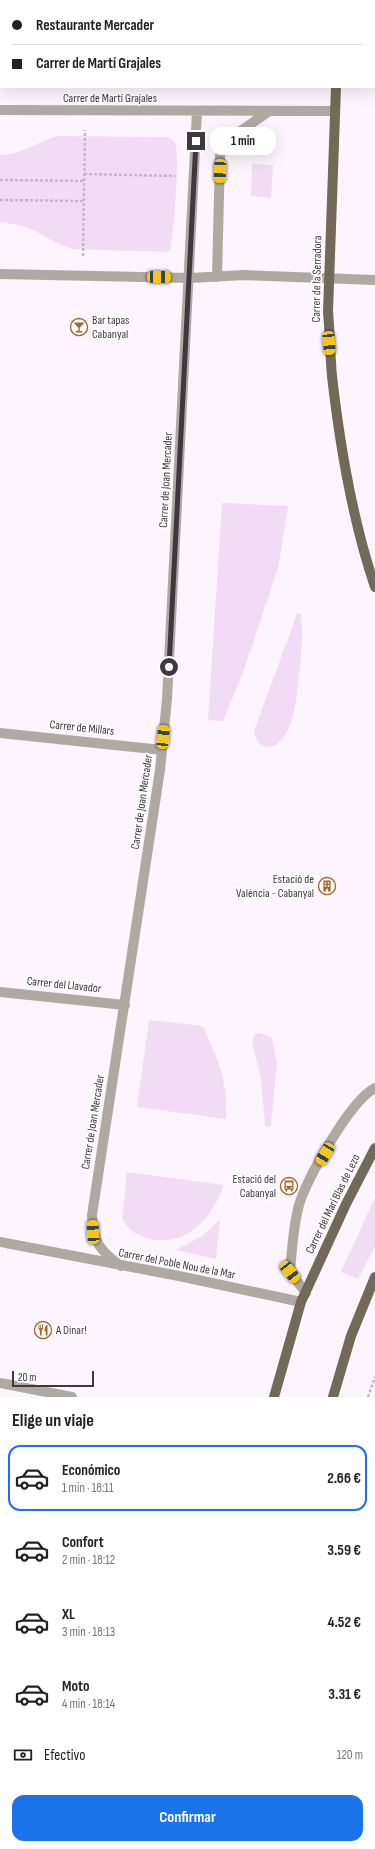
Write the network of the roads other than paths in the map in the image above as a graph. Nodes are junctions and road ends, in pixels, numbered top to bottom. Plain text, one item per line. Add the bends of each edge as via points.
1 (336, 88) edge
2 (0, 110) edge
3 (197, 111) junction
4 (334, 111) junction
5 (268, 112) junction
6 (0, 274) edge
7 (217, 276) junction
8 (190, 278) junction
9 (329, 278) junction
10 (375, 280) edge
11 (375, 587) edge
12 (0, 732) edge
13 (162, 750) junction
14 (0, 992) edge
15 (125, 1005) junction
16 (375, 1088) edge
17 (375, 1148) edge
18 (0, 1242) edge
19 (121, 1266) junction
20 (375, 1277) edge
21 (306, 1293) junction
22 (301, 1302) junction
23 (0, 1383) edge
24 (72, 1397) edge
25 (274, 1397) edge
26 (333, 1397) edge

1 - 4 main road, Carrer de la Serradora
2 - 3 street, Carrer de Martí Grajales
3 - 5 street, Carrer de Martí Grajales
3 - 8 street
4 - 5 street, Carrer de Martí Grajales
4 - 9 main road, Carrer de la Serradora
5 - 7 street via 223,145 220,156
6 - 8 street
7 - 8 street
7 - 9 street
8 - 13 street, Carrer de Joan Mercader
9 - 10 street
9 - 11 main road, Carrer de la Serradora via 329,343 338,422 357,520
12 - 13 street, Carrer de Millars
13 - 15 street, Carrer de Joan Mercader
14 - 15 street, Carrer del Llavador
15 - 19 street, Carrer de Joan Mercader via 92,1215 93,1232 100,1248
16 - 21 street, Carrer del Marí Blas de Lezo via 355,1106 345,1121 315,1170 300,1204 294,1228 290,1272
17 - 21 main road, Carrer del Marí Blas de Lezo via 346,1204
18 - 19 street, Carrer del Poble Nou de la Mar
19 - 22 street, Carrer del Poble Nou de la Mar
20 - 26 main road via 351,1336
21 - 22 main road, Carrer del Marí Blas de Lezo
22 - 25 main road, Carrer del Marí Blas de Lezo
23 - 24 street

